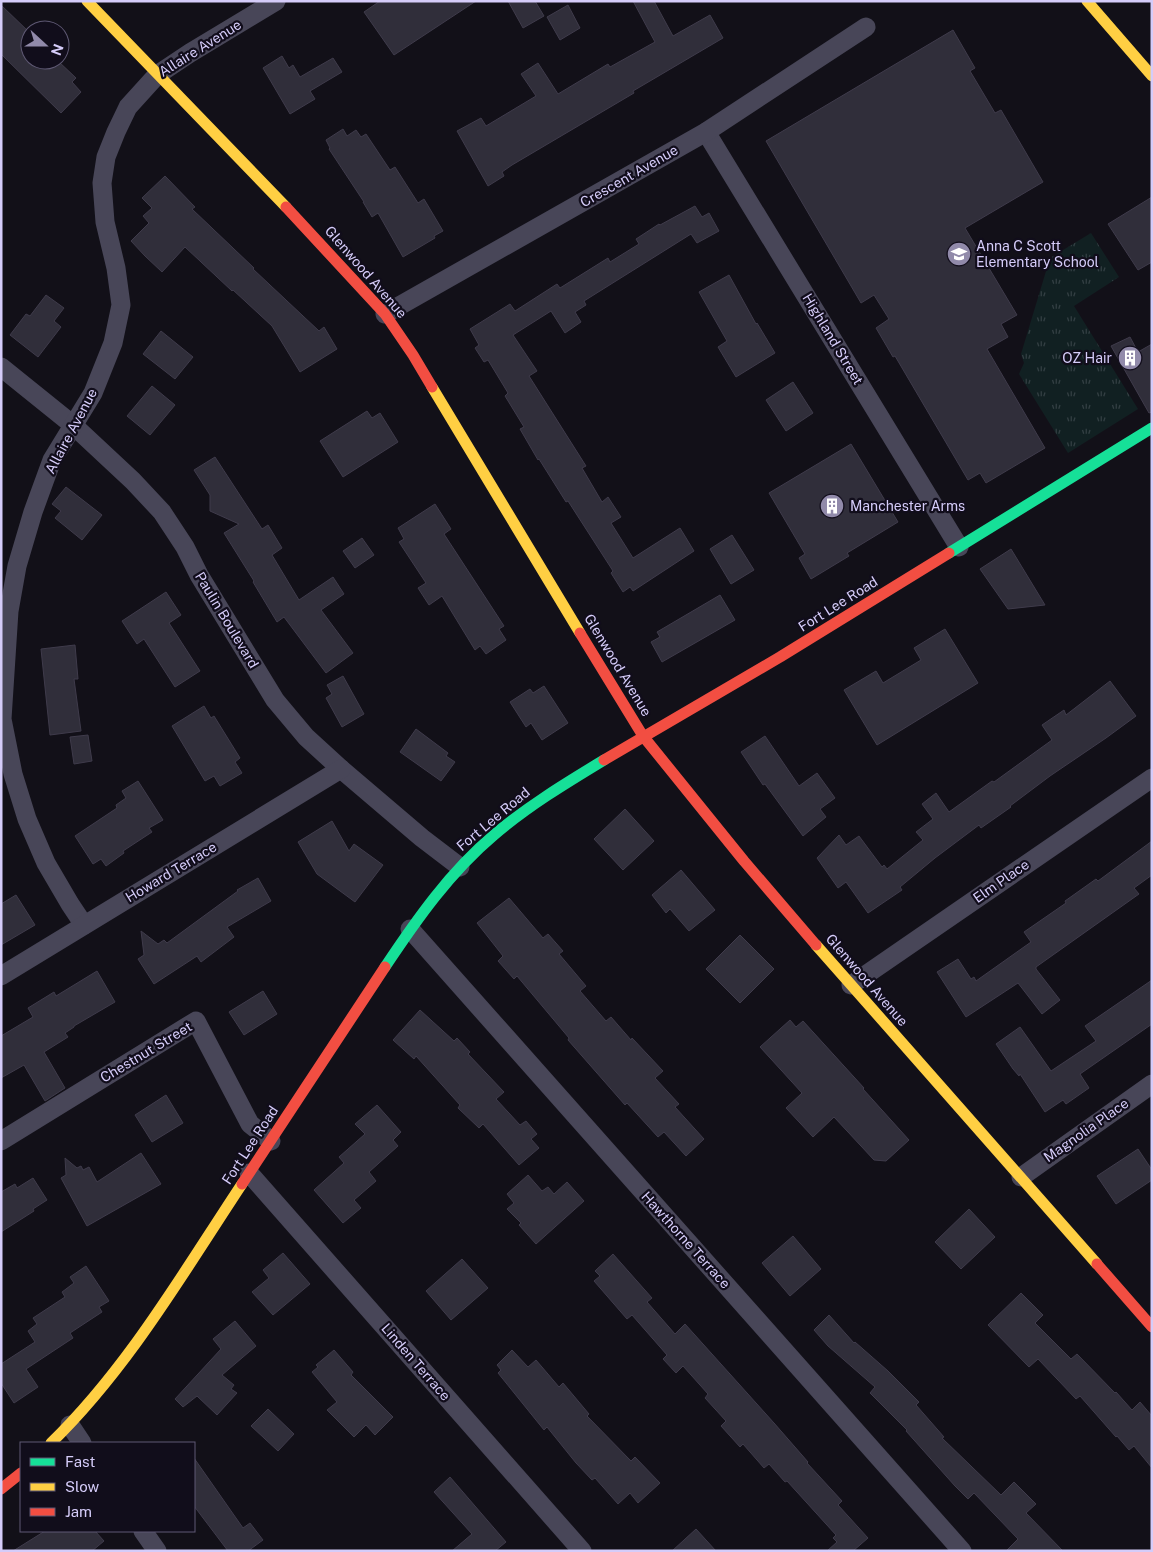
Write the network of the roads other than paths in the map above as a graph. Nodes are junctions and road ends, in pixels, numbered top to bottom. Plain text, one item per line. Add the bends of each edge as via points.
1 (86, 1) edge
2 (276, 1) edge
3 (1087, 1) edge
4 (866, 27) dead end
5 (157, 75) junction
6 (1152, 76) edge
7 (706, 132) junction
8 (386, 314) junction
9 (1, 367) edge
10 (73, 425) junction
11 (1152, 428) edge
12 (959, 547) junction
13 (643, 736) junction
14 (341, 769) junction
15 (1152, 778) edge
16 (460, 867) junction
17 (84, 925) junction
18 (410, 929) junction
19 (1, 976) edge
20 (851, 985) junction
21 (1152, 1084) edge
22 (1, 1141) edge
23 (271, 1141) junction
24 (249, 1173) junction
25 (1021, 1177) junction
26 (1152, 1327) edge
27 (70, 1425) junction
28 (52, 1442) edge
29 (81, 1442) edge
30 (20, 1473) edge
31 (1, 1489) edge
32 (144, 1532) edge
33 (157, 1551) edge
34 (582, 1551) edge
35 (962, 1551) edge

1 - 5 street, Glenwood Avenue
2 - 5 street, Allaire Avenue
3 - 6 street
4 - 7 street, Crescent Avenue
5 - 8 street, Glenwood Avenue
5 - 10 street, Allaire Avenue via 128,107 106,157 102,183 105,222 121,305 113,342 93,393
7 - 8 street, Crescent Avenue
7 - 12 street, Highland Street
8 - 13 street, Glenwood Avenue
9 - 10 street, Paulin Boulevard
10 - 14 street, Paulin Boulevard via 134,480 162,512 275,700 306,737
10 - 17 street, Allaire Avenue via 52,460 17,566 9,611 2,719 13,774 27,819 46,863
11 - 12 street, Fort Lee Road
12 - 13 street, Fort Lee Road via 780,657
13 - 16 street, Fort Lee Road via 541,798 493,835
13 - 20 street, Glenwood Avenue via 744,861
14 - 16 street, Paulin Boulevard
14 - 17 street, Howard Terrace
15 - 20 street, Elm Place
16 - 18 street, Fort Lee Road
17 - 19 street, Howard Terrace
18 - 23 street, Fort Lee Road
18 - 35 street, Hawthorne Terrace
20 - 25 street, Glenwood Avenue
21 - 25 street, Magnolia Place
22 - 23 street, Chestnut Street via 196,1021 250,1124
23 - 24 street, Fort Lee Road
24 - 27 street, Fort Lee Road via 136,1344
24 - 34 street, Linden Terrace
25 - 26 street, Glenwood Avenue
27 - 28 street, Fort Lee Road
27 - 29 street
30 - 31 street
32 - 33 street

